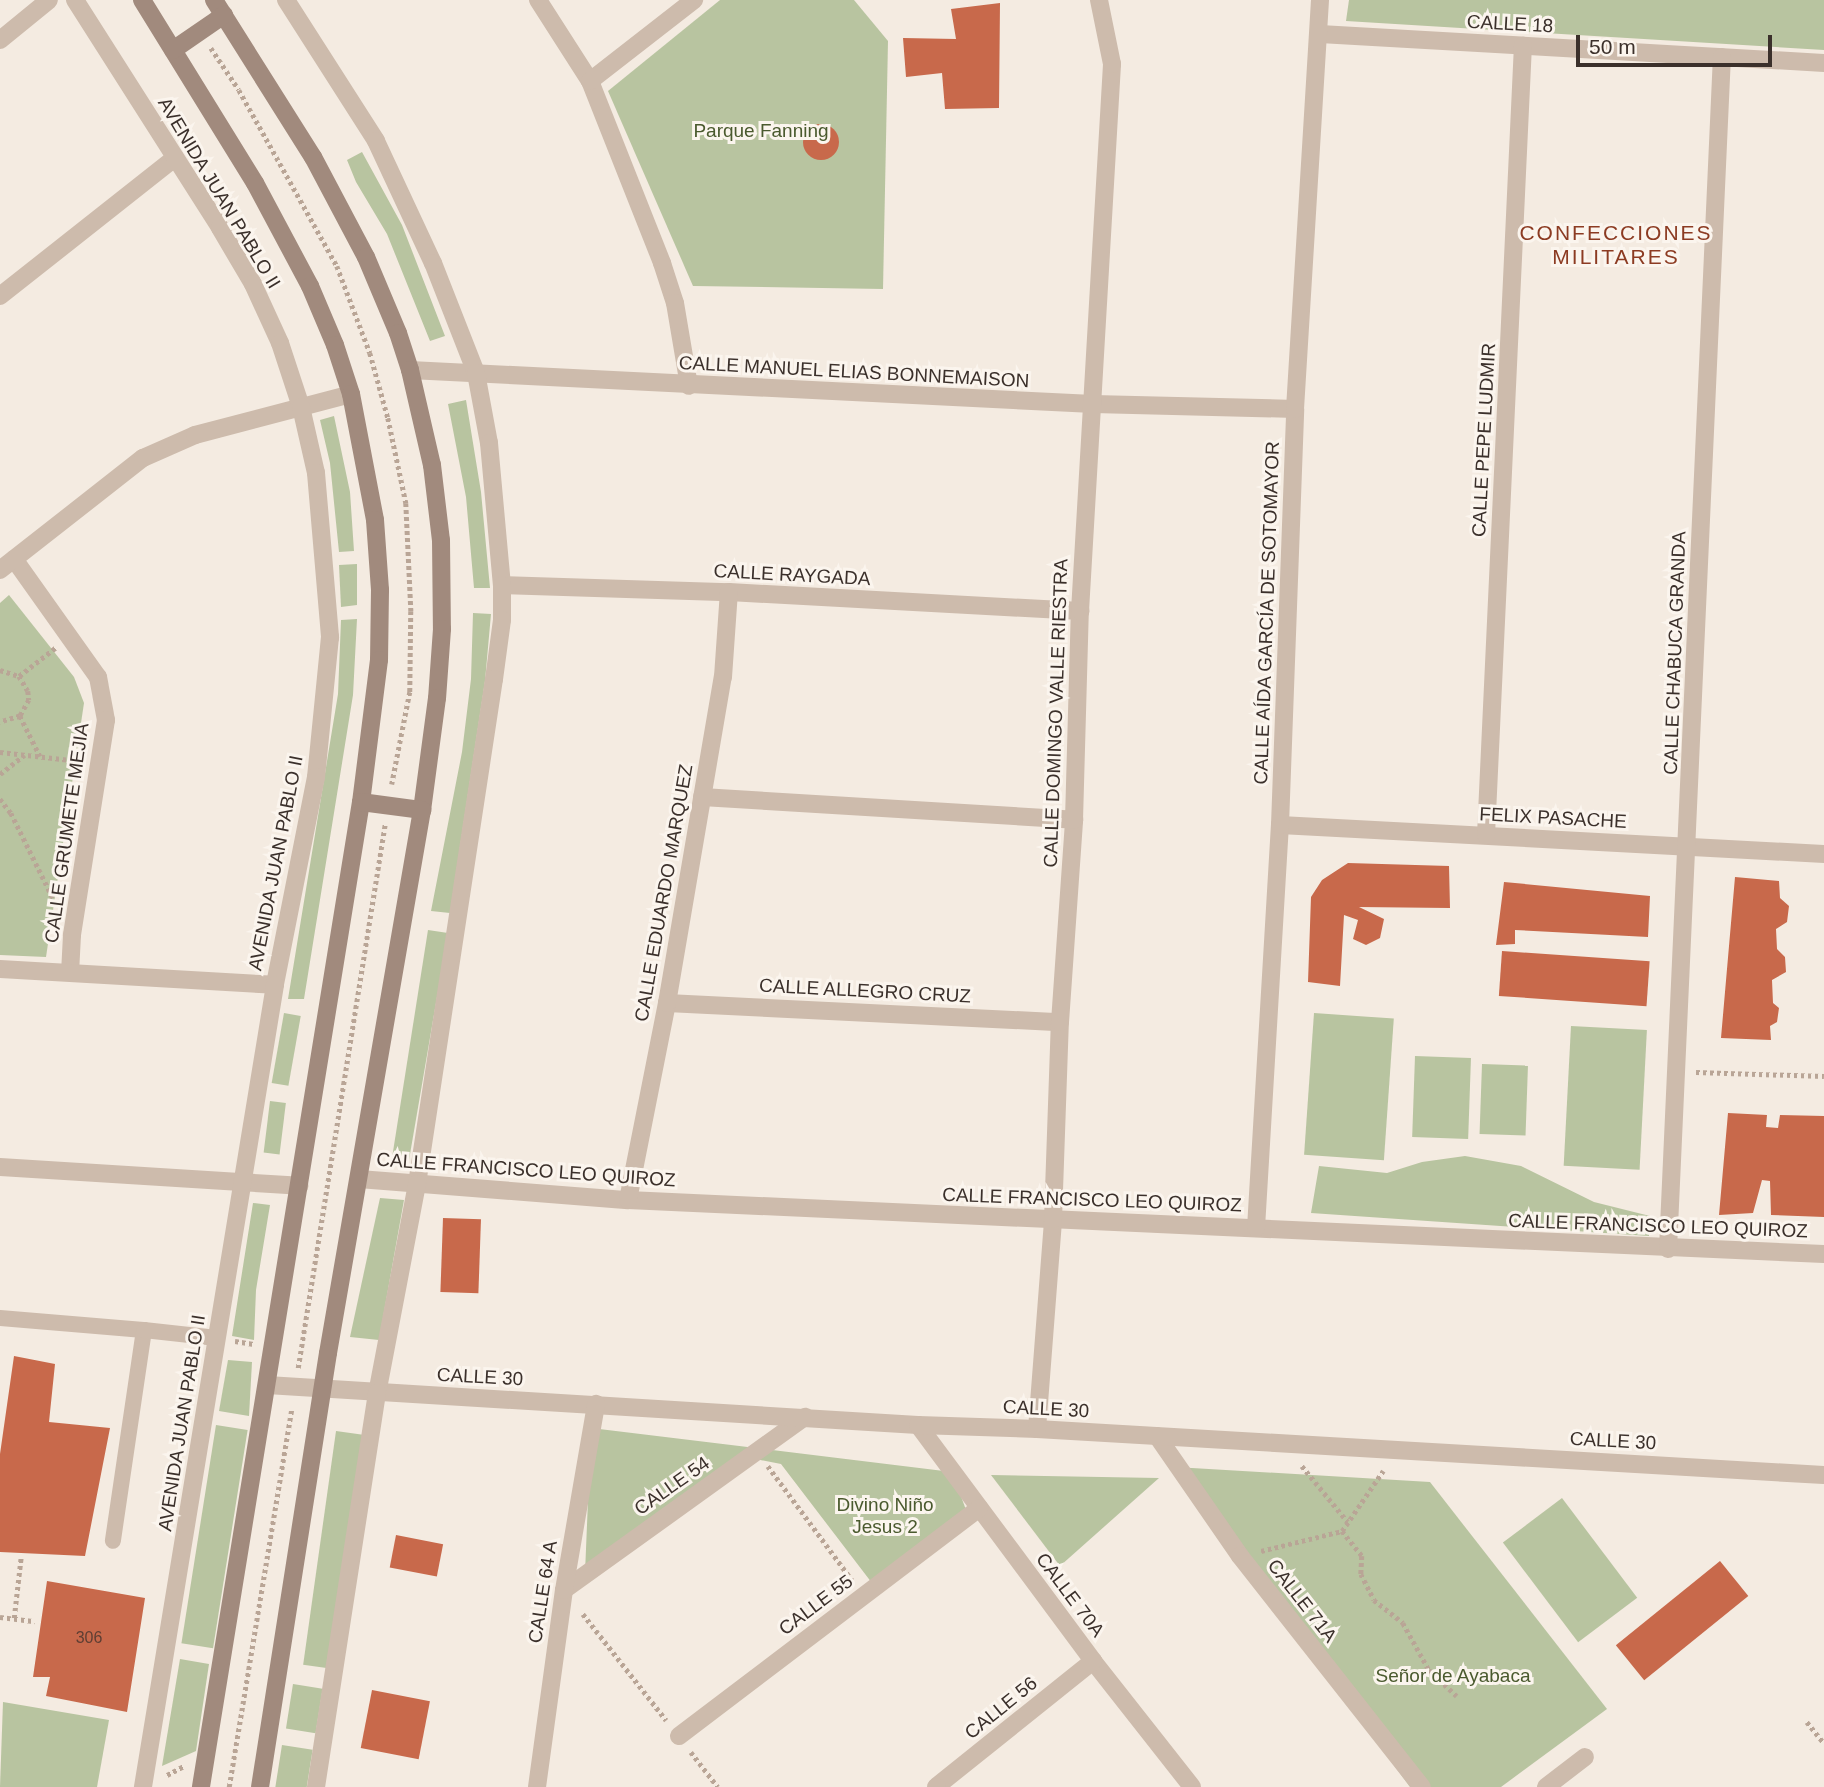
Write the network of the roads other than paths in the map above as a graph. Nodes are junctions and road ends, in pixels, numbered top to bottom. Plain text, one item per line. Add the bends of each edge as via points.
1 (49, 0) edge
2 (75, 0) edge
3 (142, 0) edge
4 (286, 0) edge
5 (538, 0) edge
6 (694, 0) edge
7 (1099, 0) edge
8 (1320, 0) edge
9 (219, 8) edge
10 (1320, 34) junction
11 (0, 40) edge
12 (1523, 46) junction
13 (173, 50) junction
14 (1721, 57) junction
15 (1824, 63) edge
16 (590, 81) junction
17 (175, 158) junction
18 (0, 296) edge
19 (410, 370) junction
20 (475, 373) junction
21 (689, 386) junction
22 (351, 394) junction
23 (1093, 404) junction
24 (301, 407) junction
25 (1295, 409) junction
26 (7, 564) edge
27 (502, 585) junction
28 (729, 592) junction
29 (1080, 611) junction
30 (702, 797) junction
31 (361, 802) junction
32 (422, 810) junction
33 (1074, 820) junction
34 (1280, 824) junction
35 (1486, 835) junction
36 (1687, 847) junction
37 (1824, 854) edge
38 (0, 969) edge
39 (70, 972) junction
40 (275, 985) junction
41 (667, 1003) junction
42 (1060, 1022) junction
43 (0, 1167) edge
44 (359, 1179) junction
45 (243, 1181) junction
46 (417, 1184) junction
47 (299, 1186) junction
48 (628, 1200) junction
49 (1053, 1219) junction
50 (1256, 1228) junction
51 (1668, 1250) junction
52 (1824, 1254) edge
53 (0, 1318) edge
54 (144, 1329) junction
55 (217, 1338) junction
56 (267, 1385) junction
57 (323, 1389) junction
58 (377, 1393) junction
59 (596, 1404) junction
60 (805, 1417) junction
61 (918, 1425) junction
62 (1037, 1429) junction
63 (1157, 1436) junction
64 (1824, 1475) edge
65 (979, 1508) junction
66 (113, 1541) dead end
67 (564, 1590) junction
68 (1093, 1661) junction
69 (678, 1736) road end
70 (1585, 1758) dead end
71 (143, 1787) edge
72 (201, 1787) edge
73 (260, 1787) edge
74 (317, 1787) edge
75 (537, 1787) edge
76 (937, 1787) edge
77 (1192, 1787) edge
78 (1422, 1787) edge
79 (1546, 1787) edge

1 - 11 street
2 - 17 street, AVENIDA JUAN PABLO II
3 - 13 main road, AVENIDA JUAN PABLO II
4 - 20 street via 376,141 433,263
5 - 16 street
6 - 16 street
7 - 23 street, CALLE DOMINGO VALLE RIESTRA via 1112,64
8 - 10 street, CALLE AÍDA GARCÍA DE SOTOMAYOR
9 - 13 main road
9 - 19 main road via 313,157 354,234
10 - 12 street, CALLE 18
10 - 25 street, CALLE AÍDA GARCÍA DE SOTOMAYOR
12 - 14 street, CALLE 18
12 - 35 street, CALLE PEPE LUDMIR
13 - 22 main road, AVENIDA JUAN PABLO II via 255,183 310,286
14 - 15 street, CALLE 18
14 - 36 street, CALLE CHABUCA GRANDA
16 - 21 street via 675,303
17 - 18 street
17 - 24 street, AVENIDA JUAN PABLO II via 253,284 280,343
19 - 20 street, CALLE MANUEL ELIAS BONNEMAISON
19 - 32 main road via 432,465 441,540 442,629
20 - 21 street, CALLE MANUEL ELIAS BONNEMAISON
20 - 27 street via 489,443
21 - 23 street, CALLE MANUEL ELIAS BONNEMAISON
22 - 24 street
22 - 31 main road, AVENIDA JUAN PABLO II via 375,520 380,590 379,660
23 - 25 street, CALLE MANUEL ELIAS BONNEMAISON
23 - 29 street, CALLE DOMINGO VALLE RIESTRA
24 - 26 street via 195,435 143,458
24 - 40 street, AVENIDA JUAN PABLO II via 316,474 330,637 316,777
25 - 34 street, CALLE AÍDA GARCÍA DE SOTOMAYOR
26 - 39 street, CALLE GRUMETE MEJIA via 98,677 106,720
27 - 28 street, CALLE RAYGADA
27 - 46 street via 494,679
28 - 29 street, CALLE RAYGADA
28 - 30 street, CALLE EDUARDO MARQUEZ via 723,677
29 - 33 street, CALLE DOMINGO VALLE RIESTRA
30 - 33 street
30 - 41 street, CALLE EDUARDO MARQUEZ
31 - 32 main road
31 - 47 main road, AVENIDA JUAN PABLO II
32 - 44 main road
33 - 42 street, CALLE DOMINGO VALLE RIESTRA
34 - 35 street, FELIX PASACHE
34 - 50 street, CALLE AÍDA GARCÍA DE SOTOMAYOR
35 - 36 street, FELIX PASACHE
36 - 37 street, FELIX PASACHE
36 - 51 street, CALLE CHABUCA GRANDA
38 - 39 street
39 - 40 street
40 - 45 street, AVENIDA JUAN PABLO II
41 - 42 street, CALLE ALLEGRO CRUZ
41 - 48 street, CALLE EDUARDO MARQUEZ
42 - 49 street, CALLE DOMINGO VALLE RIESTRA
43 - 45 street
44 - 46 street, CALLE FRANCISCO LEO QUIROZ
44 - 57 main road
45 - 47 street
45 - 55 street, AVENIDA JUAN PABLO II
46 - 48 street, CALLE FRANCISCO LEO QUIROZ
46 - 58 street
47 - 56 main road, AVENIDA JUAN PABLO II
48 - 49 street, CALLE FRANCISCO LEO QUIROZ
49 - 50 street, CALLE FRANCISCO LEO QUIROZ
49 - 62 street, CALLE DOMINGO VALLE RIESTRA
50 - 51 street, CALLE FRANCISCO LEO QUIROZ
51 - 52 street, CALLE FRANCISCO LEO QUIROZ
53 - 54 lane
54 - 55 lane
54 - 66 lane
55 - 71 street, AVENIDA JUAN PABLO II
56 - 57 street, CALLE 30
56 - 72 main road, AVENIDA JUAN PABLO II
57 - 58 street, CALLE 30
57 - 73 main road
58 - 59 street, CALLE 30
58 - 74 street
59 - 60 street, CALLE 30
59 - 67 street, CALLE 64 A
60 - 61 street, CALLE 30
60 - 67 street, CALLE 54
61 - 62 street, CALLE 30
61 - 65 street, CALLE 70A
62 - 63 street, CALLE 30
63 - 64 street, CALLE 30
63 - 78 street, CALLE 71A via 1240,1556
65 - 68 street, CALLE 70A
65 - 69 street, CALLE 55
67 - 75 street, CALLE 64 A
68 - 76 street, CALLE 56
68 - 77 street, CALLE 70A
70 - 79 street

